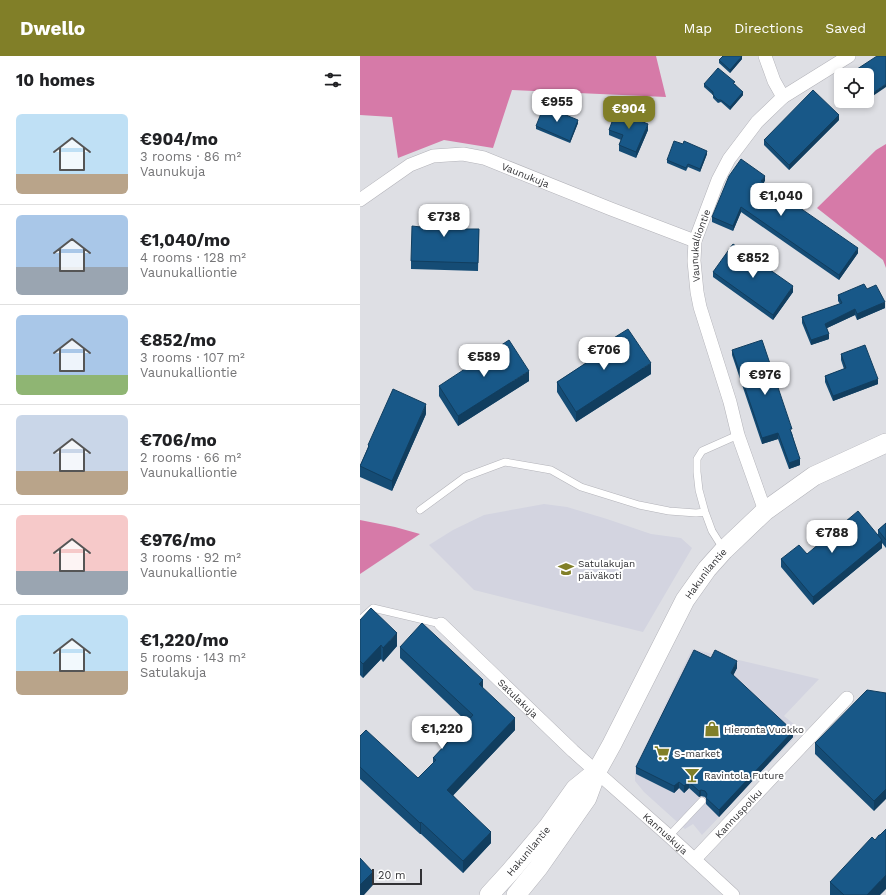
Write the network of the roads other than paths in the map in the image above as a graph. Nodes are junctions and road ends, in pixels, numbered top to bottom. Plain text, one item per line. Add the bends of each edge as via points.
1 (765, 56) edge
2 (849, 56) edge
3 (783, 97) junction
4 (360, 200) edge
5 (695, 241) junction
6 (738, 434) junction
7 (886, 443) edge
8 (420, 510) dead end
9 (765, 511) junction
10 (705, 512) junction
11 (724, 550) junction
12 (360, 620) edge
13 (441, 624) joint
14 (847, 698) dead end
15 (597, 771) junction
16 (702, 801) edge
17 (669, 836) junction
18 (695, 859) junction
19 (489, 895) edge
20 (516, 895) edge
21 (733, 895) edge

1 - 3 street
2 - 3 street, Vaunukalliontie
3 - 5 street, Vaunukalliontie via 757,122 729,159 718,180
4 - 5 street, Vaunukuja via 410,165 433,156 463,154 484,158
5 - 6 street, Vaunukalliontie via 694,261 700,307
6 - 9 street, Vaunukalliontie
6 - 10 lane via 702,451 697,459 699,490
7 - 9 main road, Hakunilantie via 814,476
8 - 10 lane via 465,477 505,462 551,470 581,487 639,505
9 - 11 main road, Hakunilantie
10 - 11 lane via 712,531
11 - 15 main road, Hakunilantie via 685,600
12 - 13 lane via 373,608
13 - 15 street, Satulakuja
14 - 18 street, Kannuspolku
15 - 17 street, Kannuskuja
15 - 19 main road, Hakunilantie via 575,789 548,827
15 - 20 main road, Hakunilantie via 586,798 538,868
16 - 17 lane
17 - 18 street, Kannuskuja
18 - 21 street, Kannuskuja

